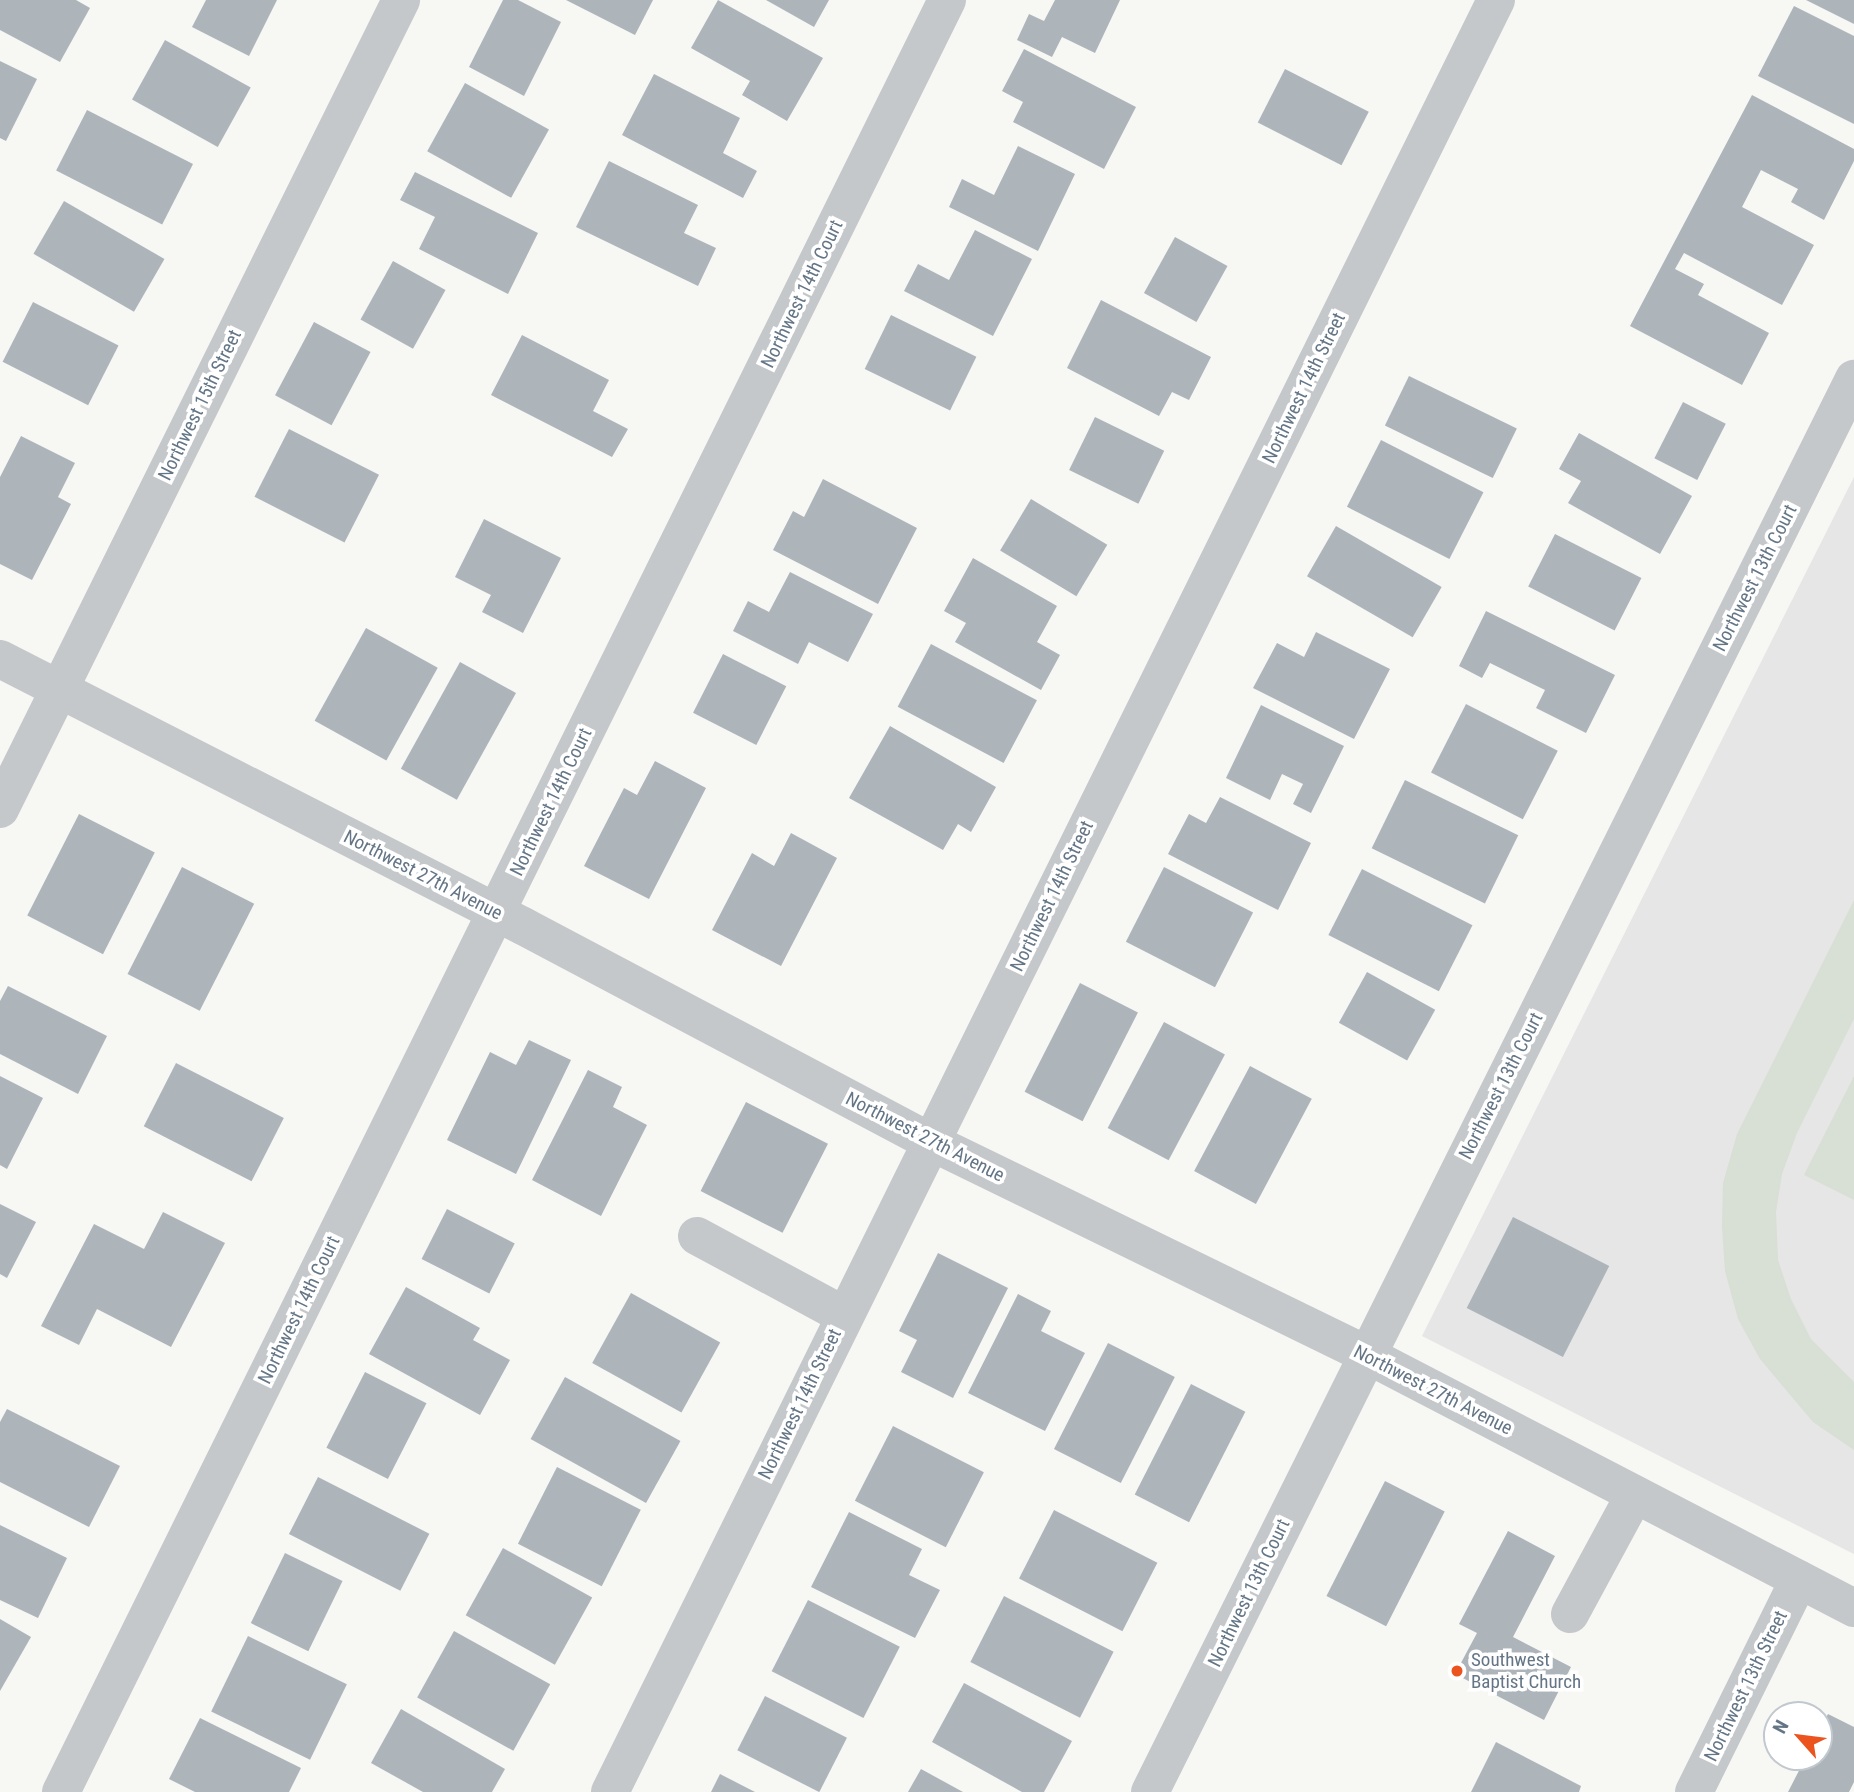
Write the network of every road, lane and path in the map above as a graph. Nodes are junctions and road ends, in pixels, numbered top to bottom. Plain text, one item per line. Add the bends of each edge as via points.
1 (401, 0) edge
2 (947, 0) edge
3 (1496, 0) edge
4 (1854, 379) edge
5 (0, 659) edge
6 (60, 690) junction
7 (0, 809) edge
8 (496, 912) junction
9 (930, 1142) junction
10 (696, 1236) dead end
11 (844, 1315) junction
12 (1367, 1355) junction
13 (1635, 1494) junction
14 (1799, 1580) junction
15 (1854, 1608) edge
16 (1570, 1614) dead end
17 (61, 1792) edge
18 (610, 1792) edge
19 (1150, 1792) edge
20 (1693, 1792) edge

1 - 6 street, Northwest 15th Street
2 - 8 street, Northwest 14th Court
3 - 9 street, Northwest 14th Street
4 - 12 street, Northwest 13th Court
5 - 6 street, Northwest 27th Avenue
6 - 7 street, Northwest 15th Street
6 - 8 street, Northwest 27th Avenue
8 - 9 street, Northwest 27th Avenue
8 - 17 street, Northwest 14th Court
9 - 11 street, Northwest 14th Street
9 - 12 street, Northwest 27th Avenue
10 - 11 street
11 - 18 street, Northwest 14th Street
12 - 13 street, Northwest 27th Avenue
12 - 19 street, Northwest 13th Court
13 - 14 street, Northwest 27th Avenue
13 - 16 street
14 - 15 street, Northwest 27th Avenue
14 - 20 street, Northwest 13th Street

